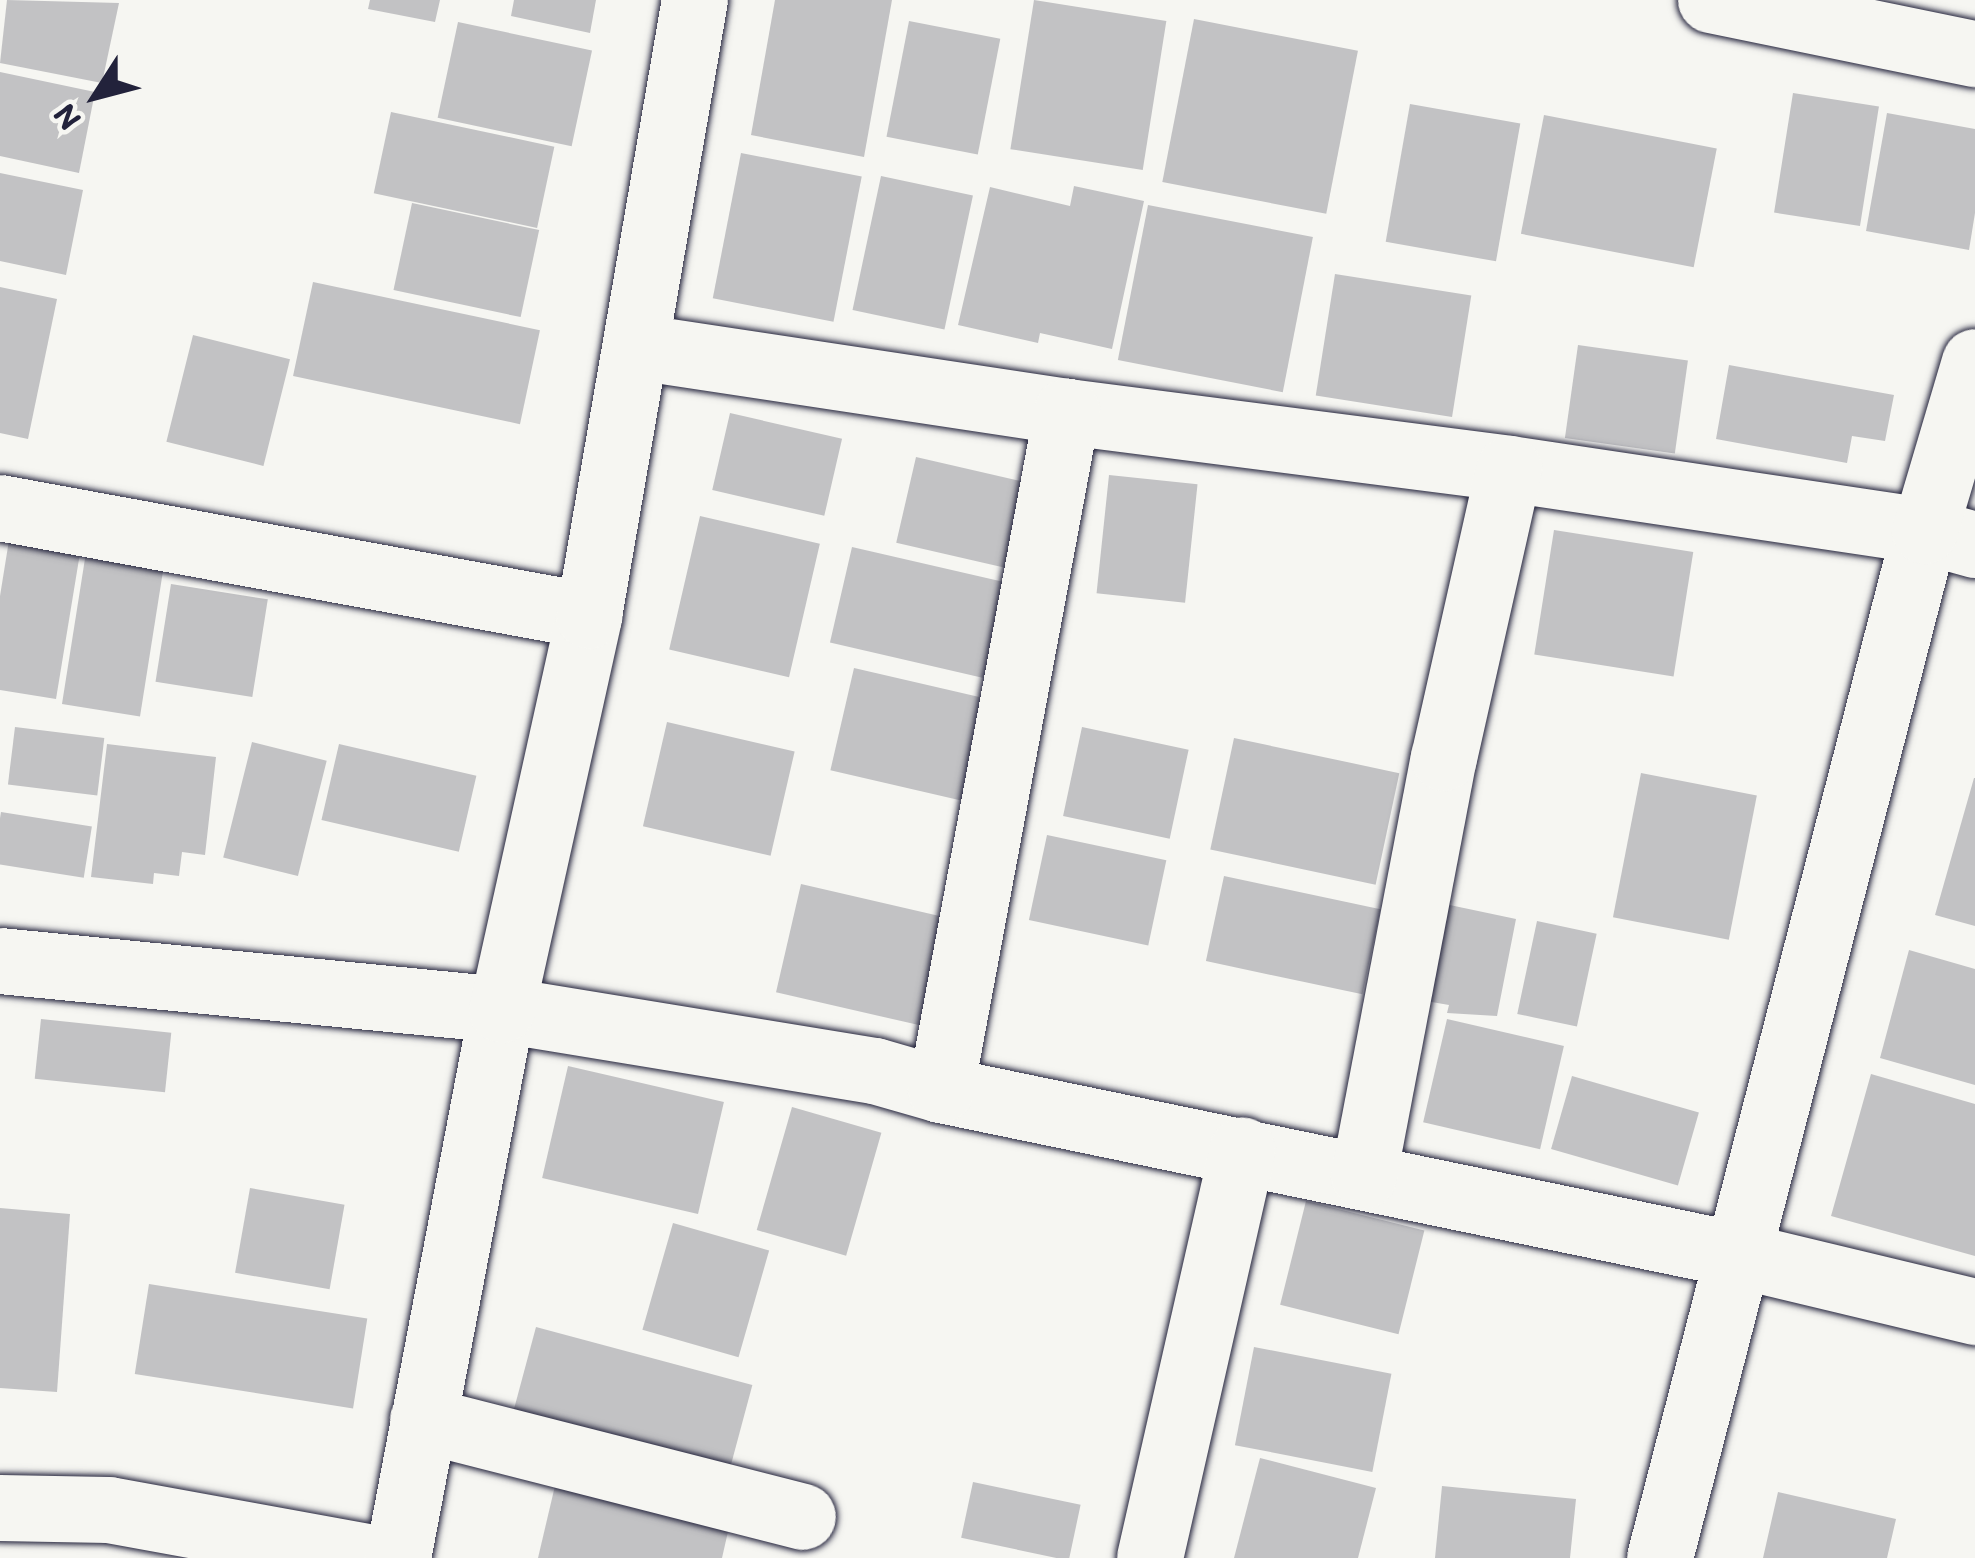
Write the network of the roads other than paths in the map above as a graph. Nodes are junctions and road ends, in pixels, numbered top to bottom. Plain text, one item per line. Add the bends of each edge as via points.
1 (695, 0) edge
2 (1711, 0) edge
3 (1975, 54) edge
4 (637, 347) junction
5 (1975, 362) edge
6 (1067, 412) junction
7 (1509, 470) junction
8 (0, 508) edge
9 (1950, 538) edge
10 (589, 616) junction
11 (0, 961) edge
12 (502, 1010) junction
13 (940, 1090) junction
14 (1243, 1150) junction
15 (1364, 1176) junction
16 (1742, 1256) junction
17 (1975, 1312) edge
18 (423, 1420) junction
19 (0, 1508) edge
20 (803, 1517) dead end
21 (373, 1558) edge
22 (398, 1558) edge
23 (1150, 1558) edge
24 (1660, 1558) edge

1 - 4 street
2 - 3 street
4 - 6 street
4 - 10 street
5 - 9 street
6 - 7 street
6 - 13 street
7 - 9 street
7 - 15 street
8 - 10 street
9 - 16 street
10 - 12 street
11 - 12 street
12 - 13 street via 875,1071
12 - 18 street
13 - 14 street
14 - 15 street
14 - 23 street
15 - 16 street
16 - 17 street
16 - 24 street
18 - 20 street
18 - 22 street
19 - 21 street via 109,1510

